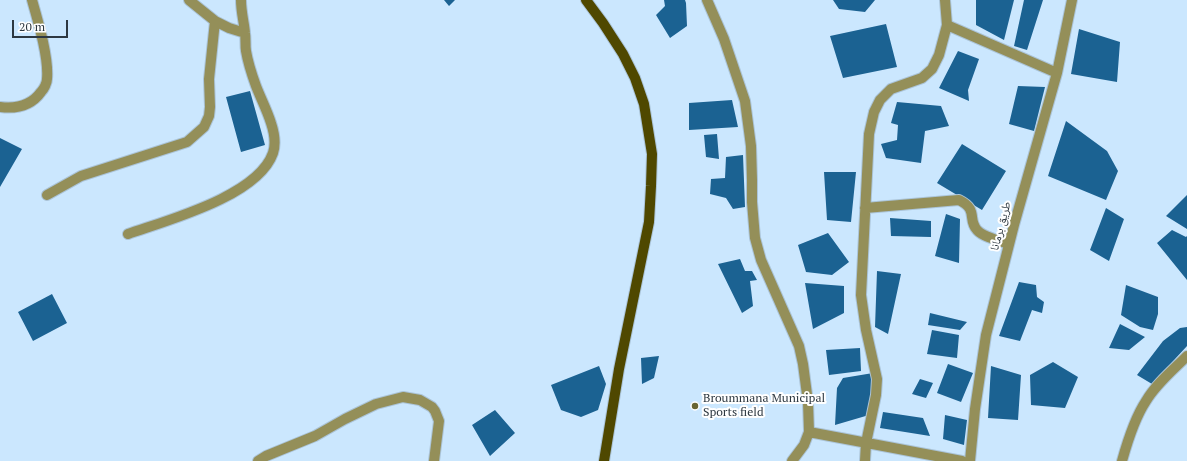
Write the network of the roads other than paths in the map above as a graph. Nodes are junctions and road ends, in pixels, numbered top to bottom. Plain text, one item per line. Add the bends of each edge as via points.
1 (32, 0) edge
2 (189, 0) edge
3 (241, 0) edge
4 (586, 0) edge
5 (707, 0) edge
6 (945, 0) edge
7 (1072, 0) edge
8 (215, 21) junction
9 (947, 24) junction
10 (245, 33) junction
11 (1057, 73) junction
12 (0, 107) edge
13 (47, 195) dead end
14 (865, 208) junction
15 (128, 234) dead end
16 (1009, 244) junction
17 (1187, 356) edge
18 (809, 432) junction
19 (866, 443) junction
20 (258, 461) edge
21 (434, 461) edge
22 (604, 461) edge
23 (792, 461) edge
24 (865, 461) edge
25 (962, 461) edge
26 (970, 461) edge
27 (1122, 461) edge

1 - 12 street via 43,43 47,82 36,99 28,104
2 - 8 street
3 - 10 street
4 - 22 main road via 604,23 635,78 644,104 652,154 648,222 620,362
5 - 18 street via 724,39 745,101 751,146 755,238 761,260 799,346 808,402
6 - 9 street
7 - 11 street, طريق برمانا
8 - 10 street
8 - 13 street via 209,79 210,107 204,127 187,142 81,176
9 - 11 street
9 - 14 street via 939,55 932,69 922,78 891,89 880,100 874,112 869,134
10 - 15 street via 250,70 275,138 274,152 269,162 244,187 187,214
11 - 16 street, طريق برمانا
14 - 16 street via 959,200 971,210 977,230
14 - 19 street via 861,295 877,379
16 - 26 street, طريق برمانا via 986,335
17 - 27 street via 1164,378 1146,401
18 - 19 street
18 - 23 street via 804,445
19 - 24 street
19 - 25 street
20 - 21 street via 315,436 376,404 403,398 420,400 435,411 438,422

